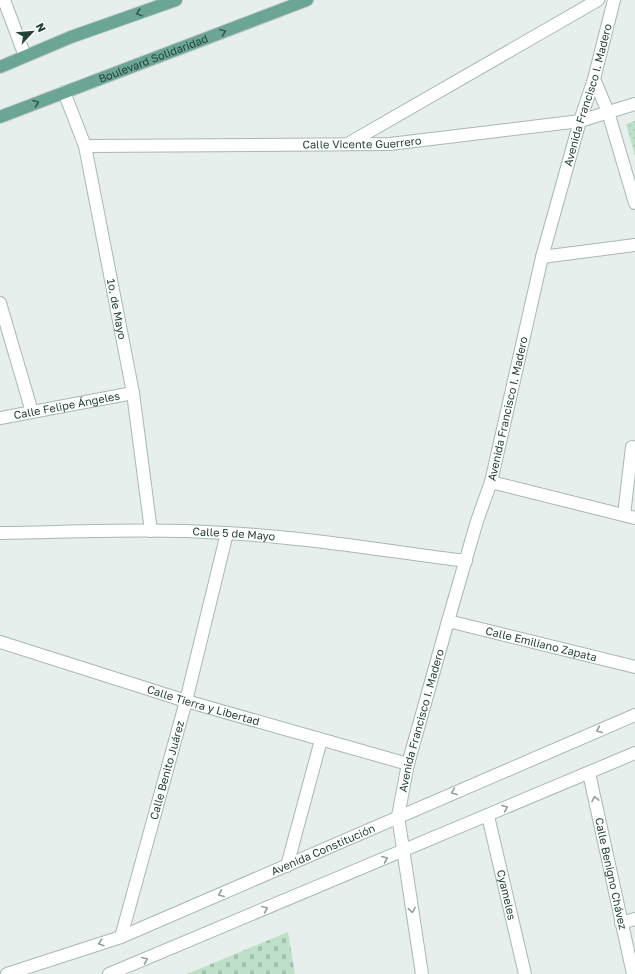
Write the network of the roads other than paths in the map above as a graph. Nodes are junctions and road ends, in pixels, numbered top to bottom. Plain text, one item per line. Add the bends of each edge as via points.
1 (4, 0) edge
2 (176, 0) edge
3 (307, 0) edge
4 (598, 0) edge
5 (614, 0) edge
6 (25, 56) junction
7 (0, 67) edge
8 (594, 79) junction
9 (64, 92) junction
10 (635, 104) edge
11 (608, 112) junction
12 (0, 117) edge
13 (580, 121) junction
14 (350, 143) junction
15 (85, 146) junction
16 (635, 203) edge
17 (635, 245) edge
18 (542, 257) junction
19 (0, 303) edge
20 (133, 393) junction
21 (32, 412) junction
22 (0, 418) edge
23 (632, 447) dead end
24 (491, 482) junction
25 (629, 517) edge
26 (151, 531) junction
27 (0, 533) edge
28 (226, 533) junction
29 (466, 561) junction
30 (448, 621) junction
31 (0, 642) edge
32 (635, 667) edge
33 (186, 701) junction
34 (635, 715) edge
35 (321, 740) junction
36 (635, 753) edge
37 (408, 764) junction
38 (589, 773) junction
39 (398, 816) junction
40 (488, 816) junction
41 (403, 852) junction
42 (287, 866) junction
43 (635, 919) edge
44 (621, 923) junction
45 (121, 937) junction
46 (7, 974) edge
47 (109, 974) edge
48 (422, 974) edge
49 (525, 974) edge
50 (633, 974) edge

1 - 6 street
2 -> 6 main road
9 -> 3 main road, Boulevard Solidaridad
4 - 14 street
5 - 8 street, Avenida Francisco I. Madero
6 - 7 main road
8 - 11 street
8 - 13 street, Avenida Francisco I. Madero
12 -> 9 main road, Boulevard Solidaridad
9 - 15 street, 1o. de Mayo
10 - 11 street, Calle Vicente Guerrero
11 - 13 street, Calle Vicente Guerrero
11 - 16 street
13 - 14 street, Calle Vicente Guerrero via 390,144
13 - 18 street, Avenida Francisco I. Madero
14 - 15 street, Calle Vicente Guerrero
15 - 20 street, 1o. de Mayo
17 - 18 street
18 - 24 street, Avenida Francisco I. Madero
19 - 21 street
20 - 21 street, Calle Felipe Ángeles
20 - 26 street, 1o. de Mayo
21 - 22 street, Calle Felipe Ángeles
23 - 25 street
24 - 25 street
24 - 29 street, Avenida Francisco I. Madero
26 - 27 street, Calle 5 de Mayo
26 - 28 street, Calle 5 de Mayo
28 - 29 street, Calle 5 de Mayo via 339,544
28 - 33 street, Calle Benito Juárez
29 - 30 street, Avenida Francisco I. Madero
30 - 32 street, Calle Emiliano Zapata
30 - 37 street, Avenida Francisco I. Madero
31 - 33 street, Calle Tierra y Libertad
33 - 35 street, Calle Tierra y Libertad
33 - 45 street, Calle Benito Juárez
34 -> 39 street, Avenida Constitución
35 - 37 street, Calle Tierra y Libertad
35 - 42 street
36 - 38 street
37 - 39 street, Avenida Francisco I. Madero
40 -> 38 street
44 -> 38 street, Calle Benigno Chávez
39 - 41 street, Avenida Francisco I. Madero
39 - 42 street, Avenida Constitución
40 - 41 street
40 - 49 street, Cyameles
47 -> 41 street
41 -> 48 street, Avenida Francisco I. Madero
42 -> 45 street, Avenida Constitución
43 - 44 street
44 - 50 street, Calle Benigno Chávez
45 -> 46 street, Avenida Constitución

